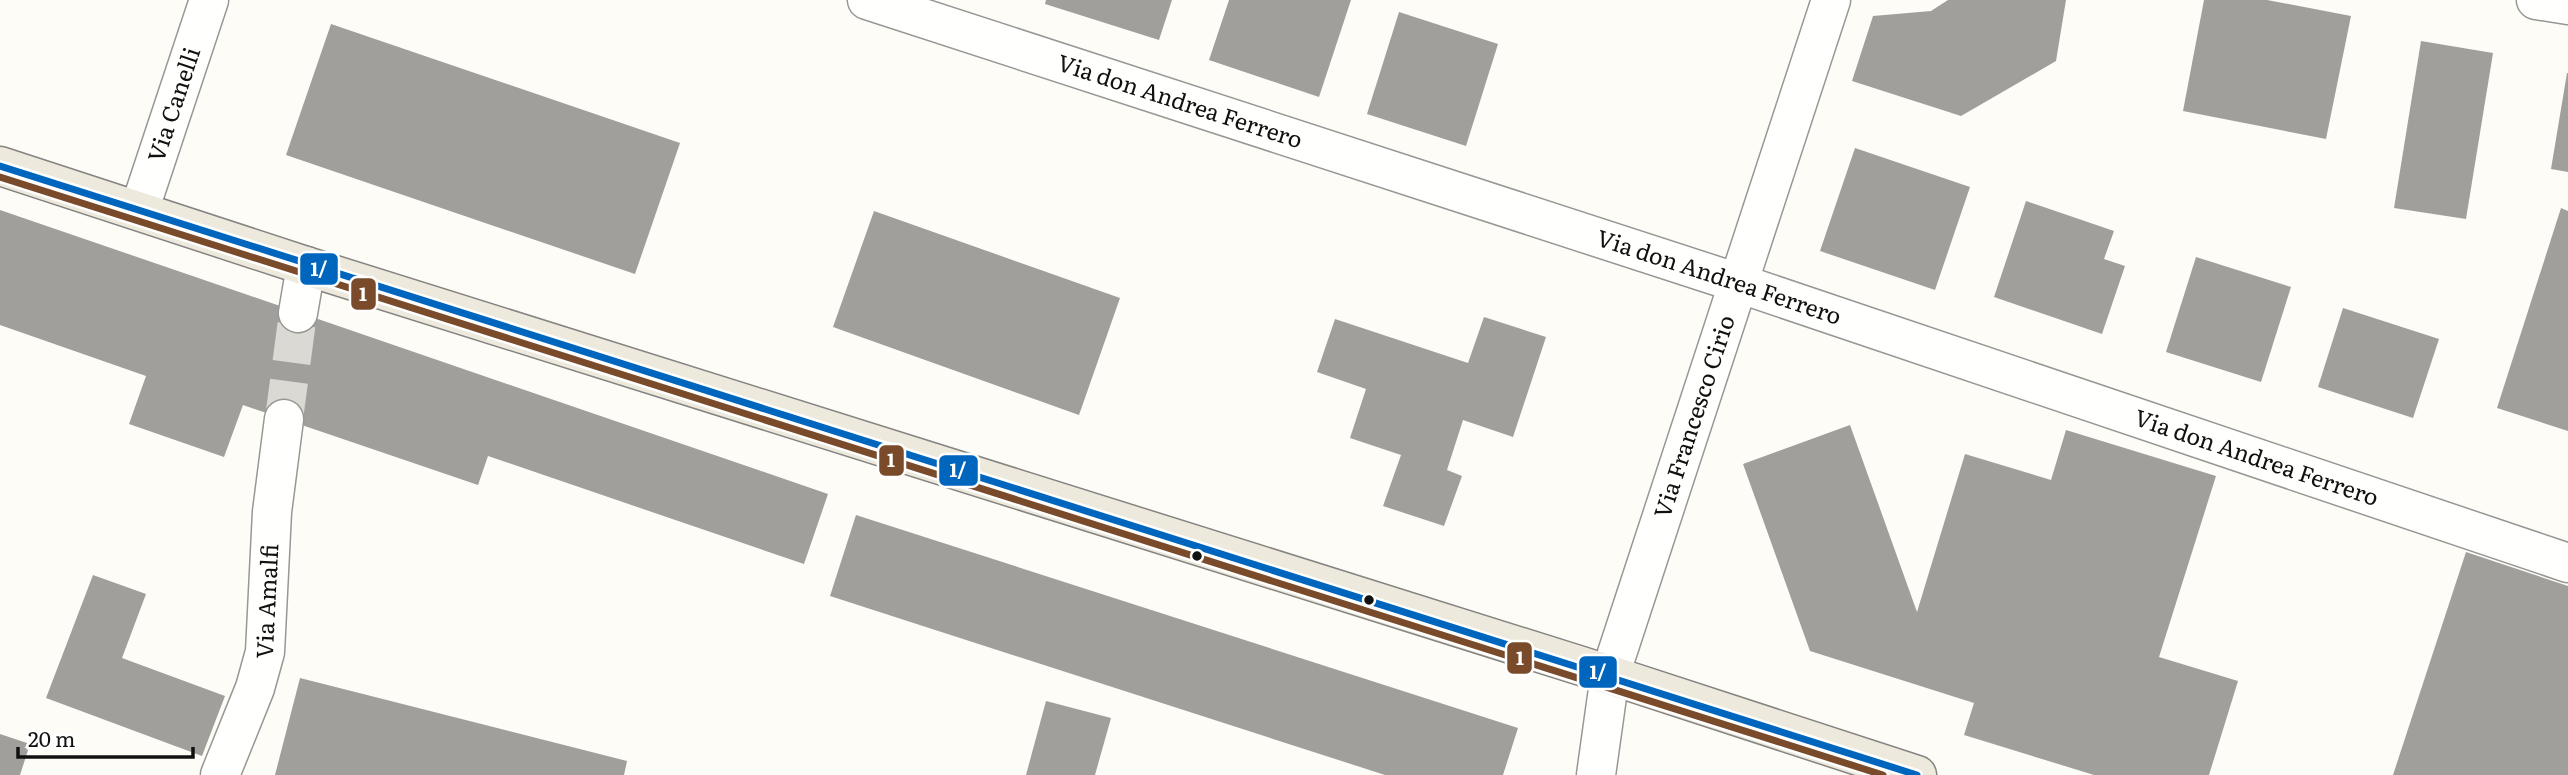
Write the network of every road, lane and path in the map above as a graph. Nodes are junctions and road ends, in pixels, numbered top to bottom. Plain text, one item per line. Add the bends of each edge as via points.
1 (209, 0) edge
2 (867, 0) edge
3 (1831, 0) edge
4 (2536, 0) edge
5 (2568, 5) edge
6 (0, 166) edge
7 (139, 211) junction
8 (306, 266) junction
9 (1738, 284) junction
10 (298, 313) tunnel mouth
11 (284, 419) tunnel mouth
12 (2568, 563) edge
13 (1610, 675) junction
14 (220, 775) edge
15 (1597, 775) edge
16 (1917, 775) edge

1 - 7 street, Via Canelli
2 - 9 street, Via don Andrea Ferrero
3 - 9 street, Via Francesco Cirio
4 - 5 street
6 - 7 main road
7 - 8 main road
8 - 10 street
8 - 13 main road
9 - 12 street, Via don Andrea Ferrero
9 - 13 street, Via Francesco Cirio
11 - 14 street, Via Amalfi via 272,512 265,652
13 - 15 street, Via Francesco Cirio
13 - 16 main road

